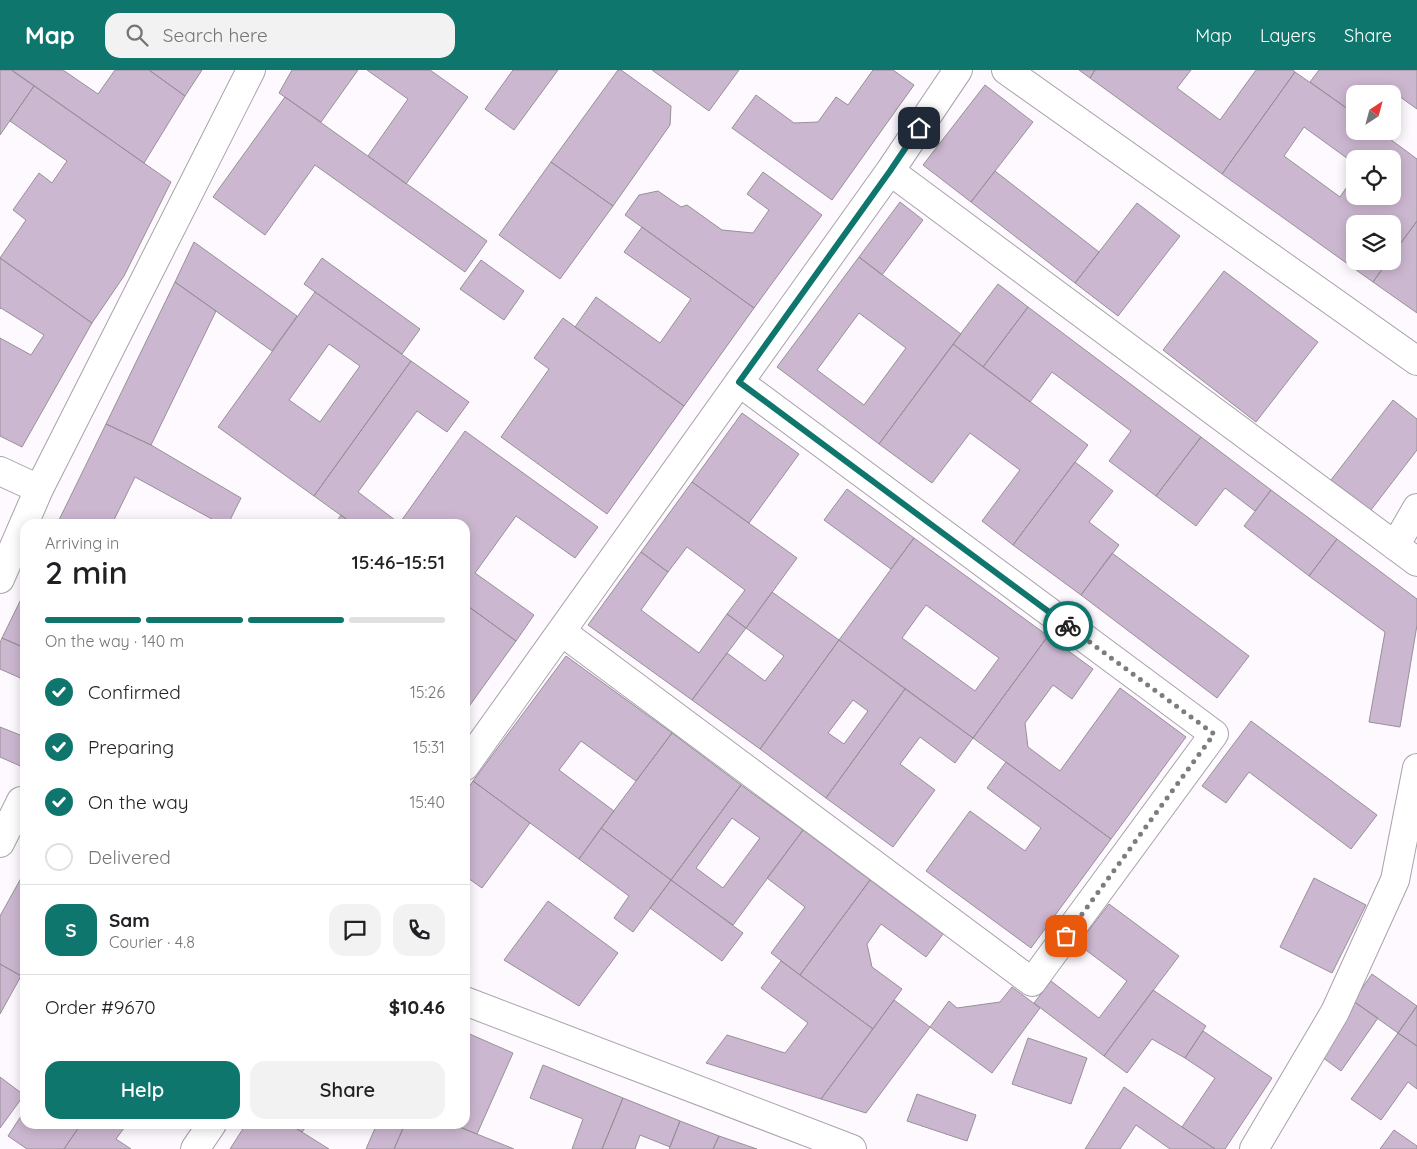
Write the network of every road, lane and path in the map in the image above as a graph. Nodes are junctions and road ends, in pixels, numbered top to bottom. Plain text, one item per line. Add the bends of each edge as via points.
1 (251, 70) edge
2 (958, 70) edge
3 (1006, 70) edge
4 (890, 171) junction
5 (1417, 361) edge
6 (739, 382) junction
7 (0, 471) edge
8 (39, 489) junction
9 (1417, 508) edge
10 (26, 519) edge
11 (20, 533) edge
12 (1395, 546) junction
13 (1417, 562) edge
14 (0, 579) edge
15 (562, 632) junction
16 (470, 759) edge
17 (1417, 768) edge
18 (15, 799) edge
19 (0, 843) edge
20 (470, 1002) edge
21 (209, 1129) edge
22 (195, 1149) edge
23 (852, 1149) edge
24 (1254, 1149) edge

1 - 8 street
2 - 4 street
3 - 5 street
4 - 6 street
4 - 12 street
6 - 15 street
6 - 15 street via 1214,734 1032,982
7 - 8 street
8 - 10 street
9 - 12 street
11 - 14 street
12 - 13 street
15 - 16 street
17 - 24 street via 1395,880 1335,1012
18 - 19 street
20 - 23 street
21 - 22 street

